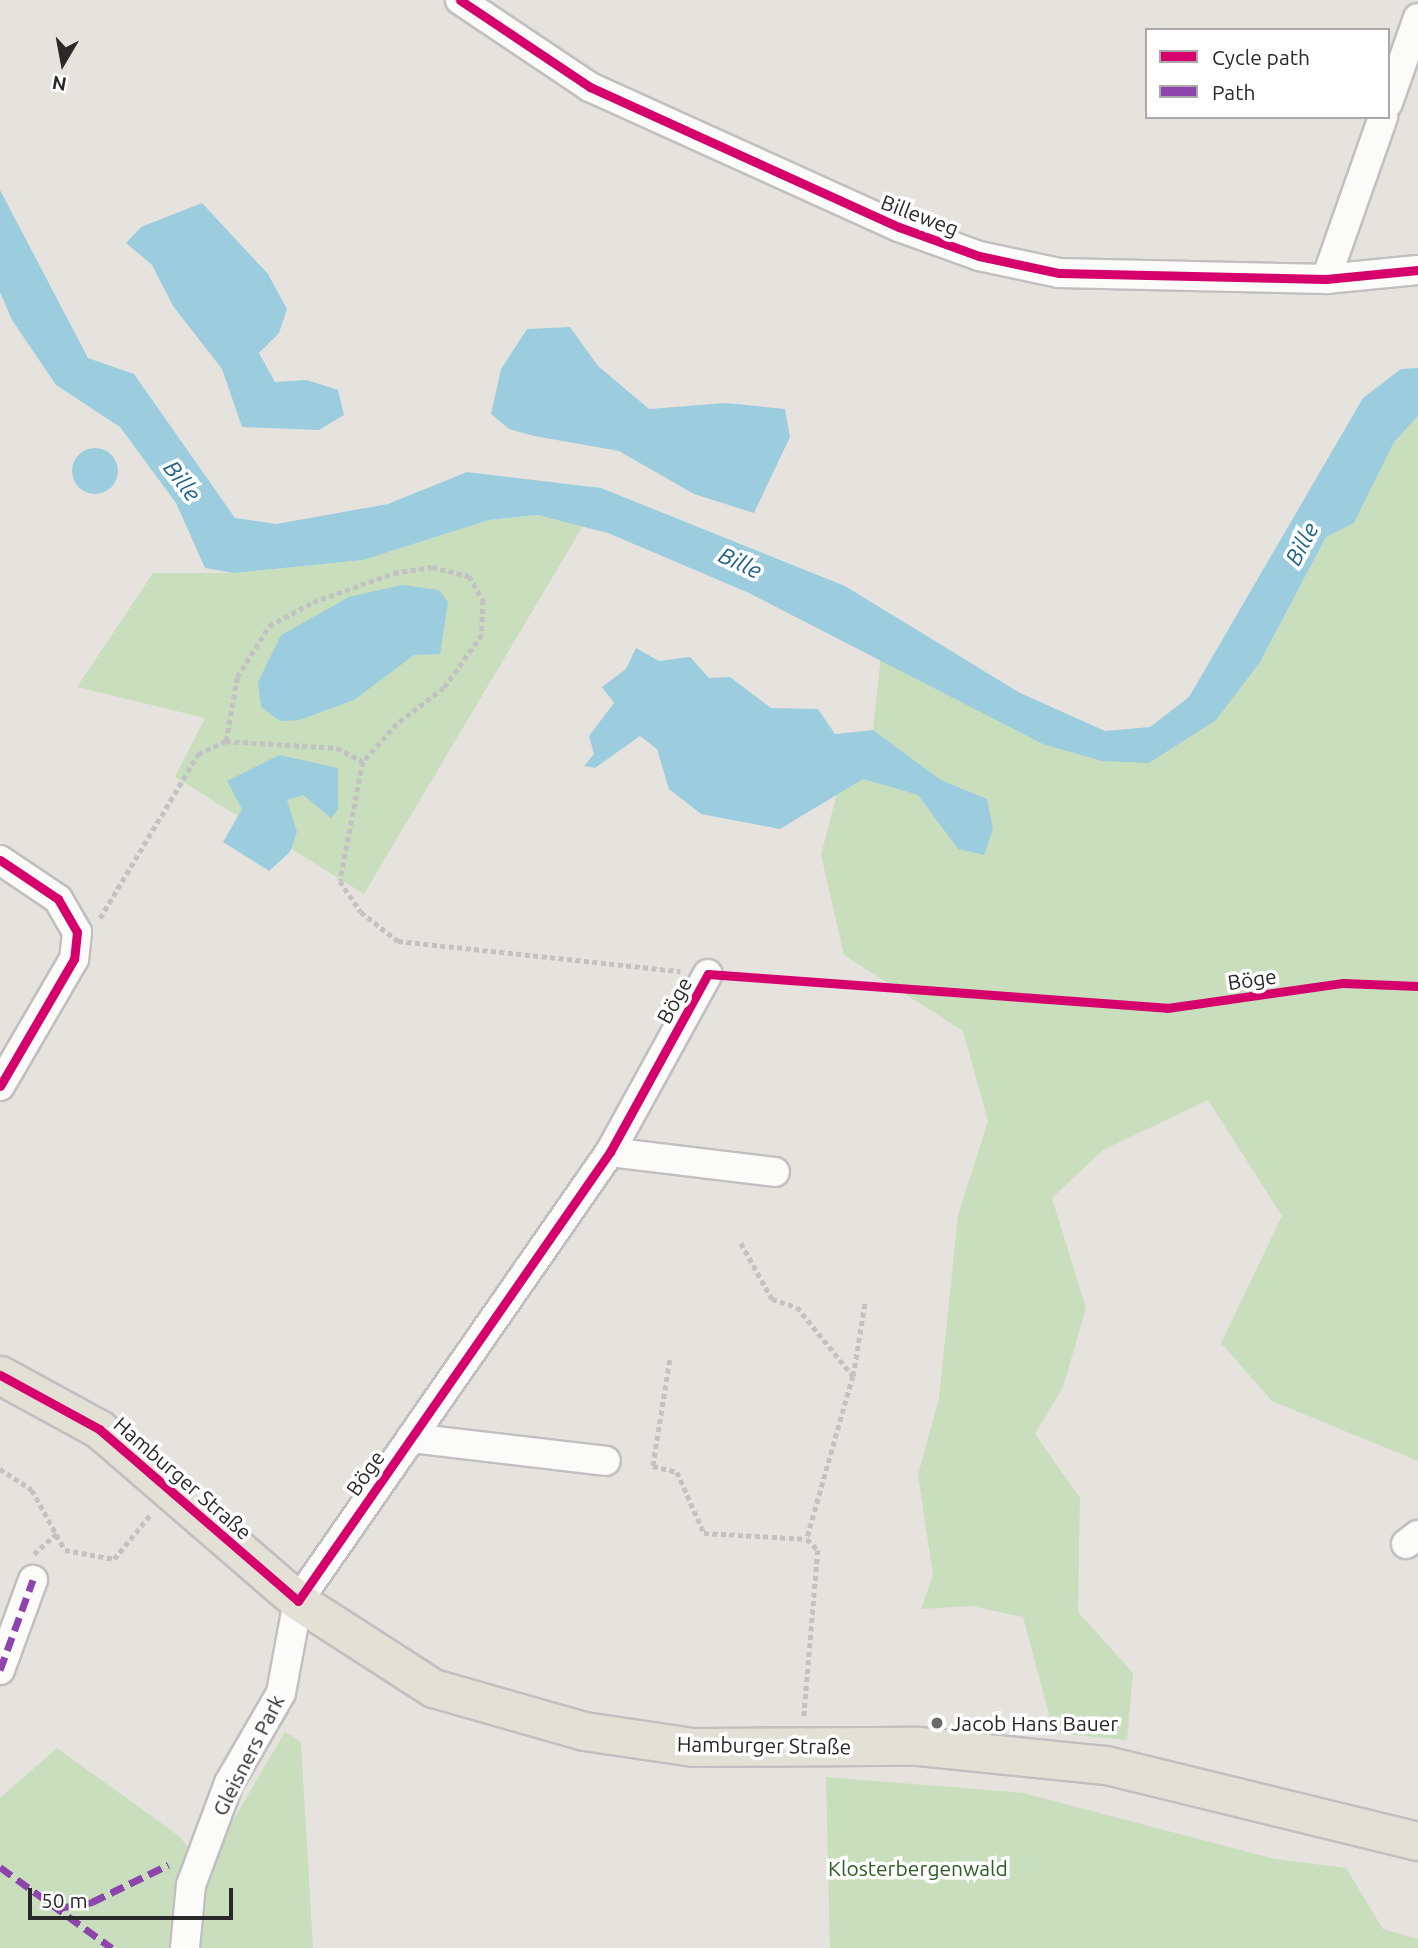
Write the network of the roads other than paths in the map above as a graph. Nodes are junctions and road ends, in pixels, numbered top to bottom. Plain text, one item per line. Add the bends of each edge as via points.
1 (460, 0) edge
2 (1418, 18) edge
3 (1390, 97) edge
4 (1382, 119) edge
5 (1418, 270) edge
6 (1326, 279) junction
7 (0, 860) edge
8 (708, 974) road end
9 (0, 1086) edge
10 (610, 1152) junction
11 (775, 1172) dead end
12 (0, 1375) edge
13 (411, 1438) junction
14 (606, 1461) dead end
15 (33, 1580) dead end
16 (298, 1601) junction
17 (0, 1670) edge
18 (1418, 1841) edge
19 (185, 1948) edge

1 - 6 street, Billeweg via 590,87 898,227 979,256 1059,273
2 - 3 street
4 - 6 street
5 - 6 street, Billeweg
7 - 9 street via 58,899 77,932 74,959
8 - 10 street, Böge
10 - 11 street
10 - 13 street, Böge
12 - 16 main road, Hamburger Straße via 99,1429
13 - 14 street
13 - 16 street, Böge
15 - 17 street
16 - 18 main road, Hamburger Straße via 433,1688 509,1712 692,1747 918,1746 1106,1765
16 - 19 street, Gleisners Park via 281,1693 229,1783 191,1885

